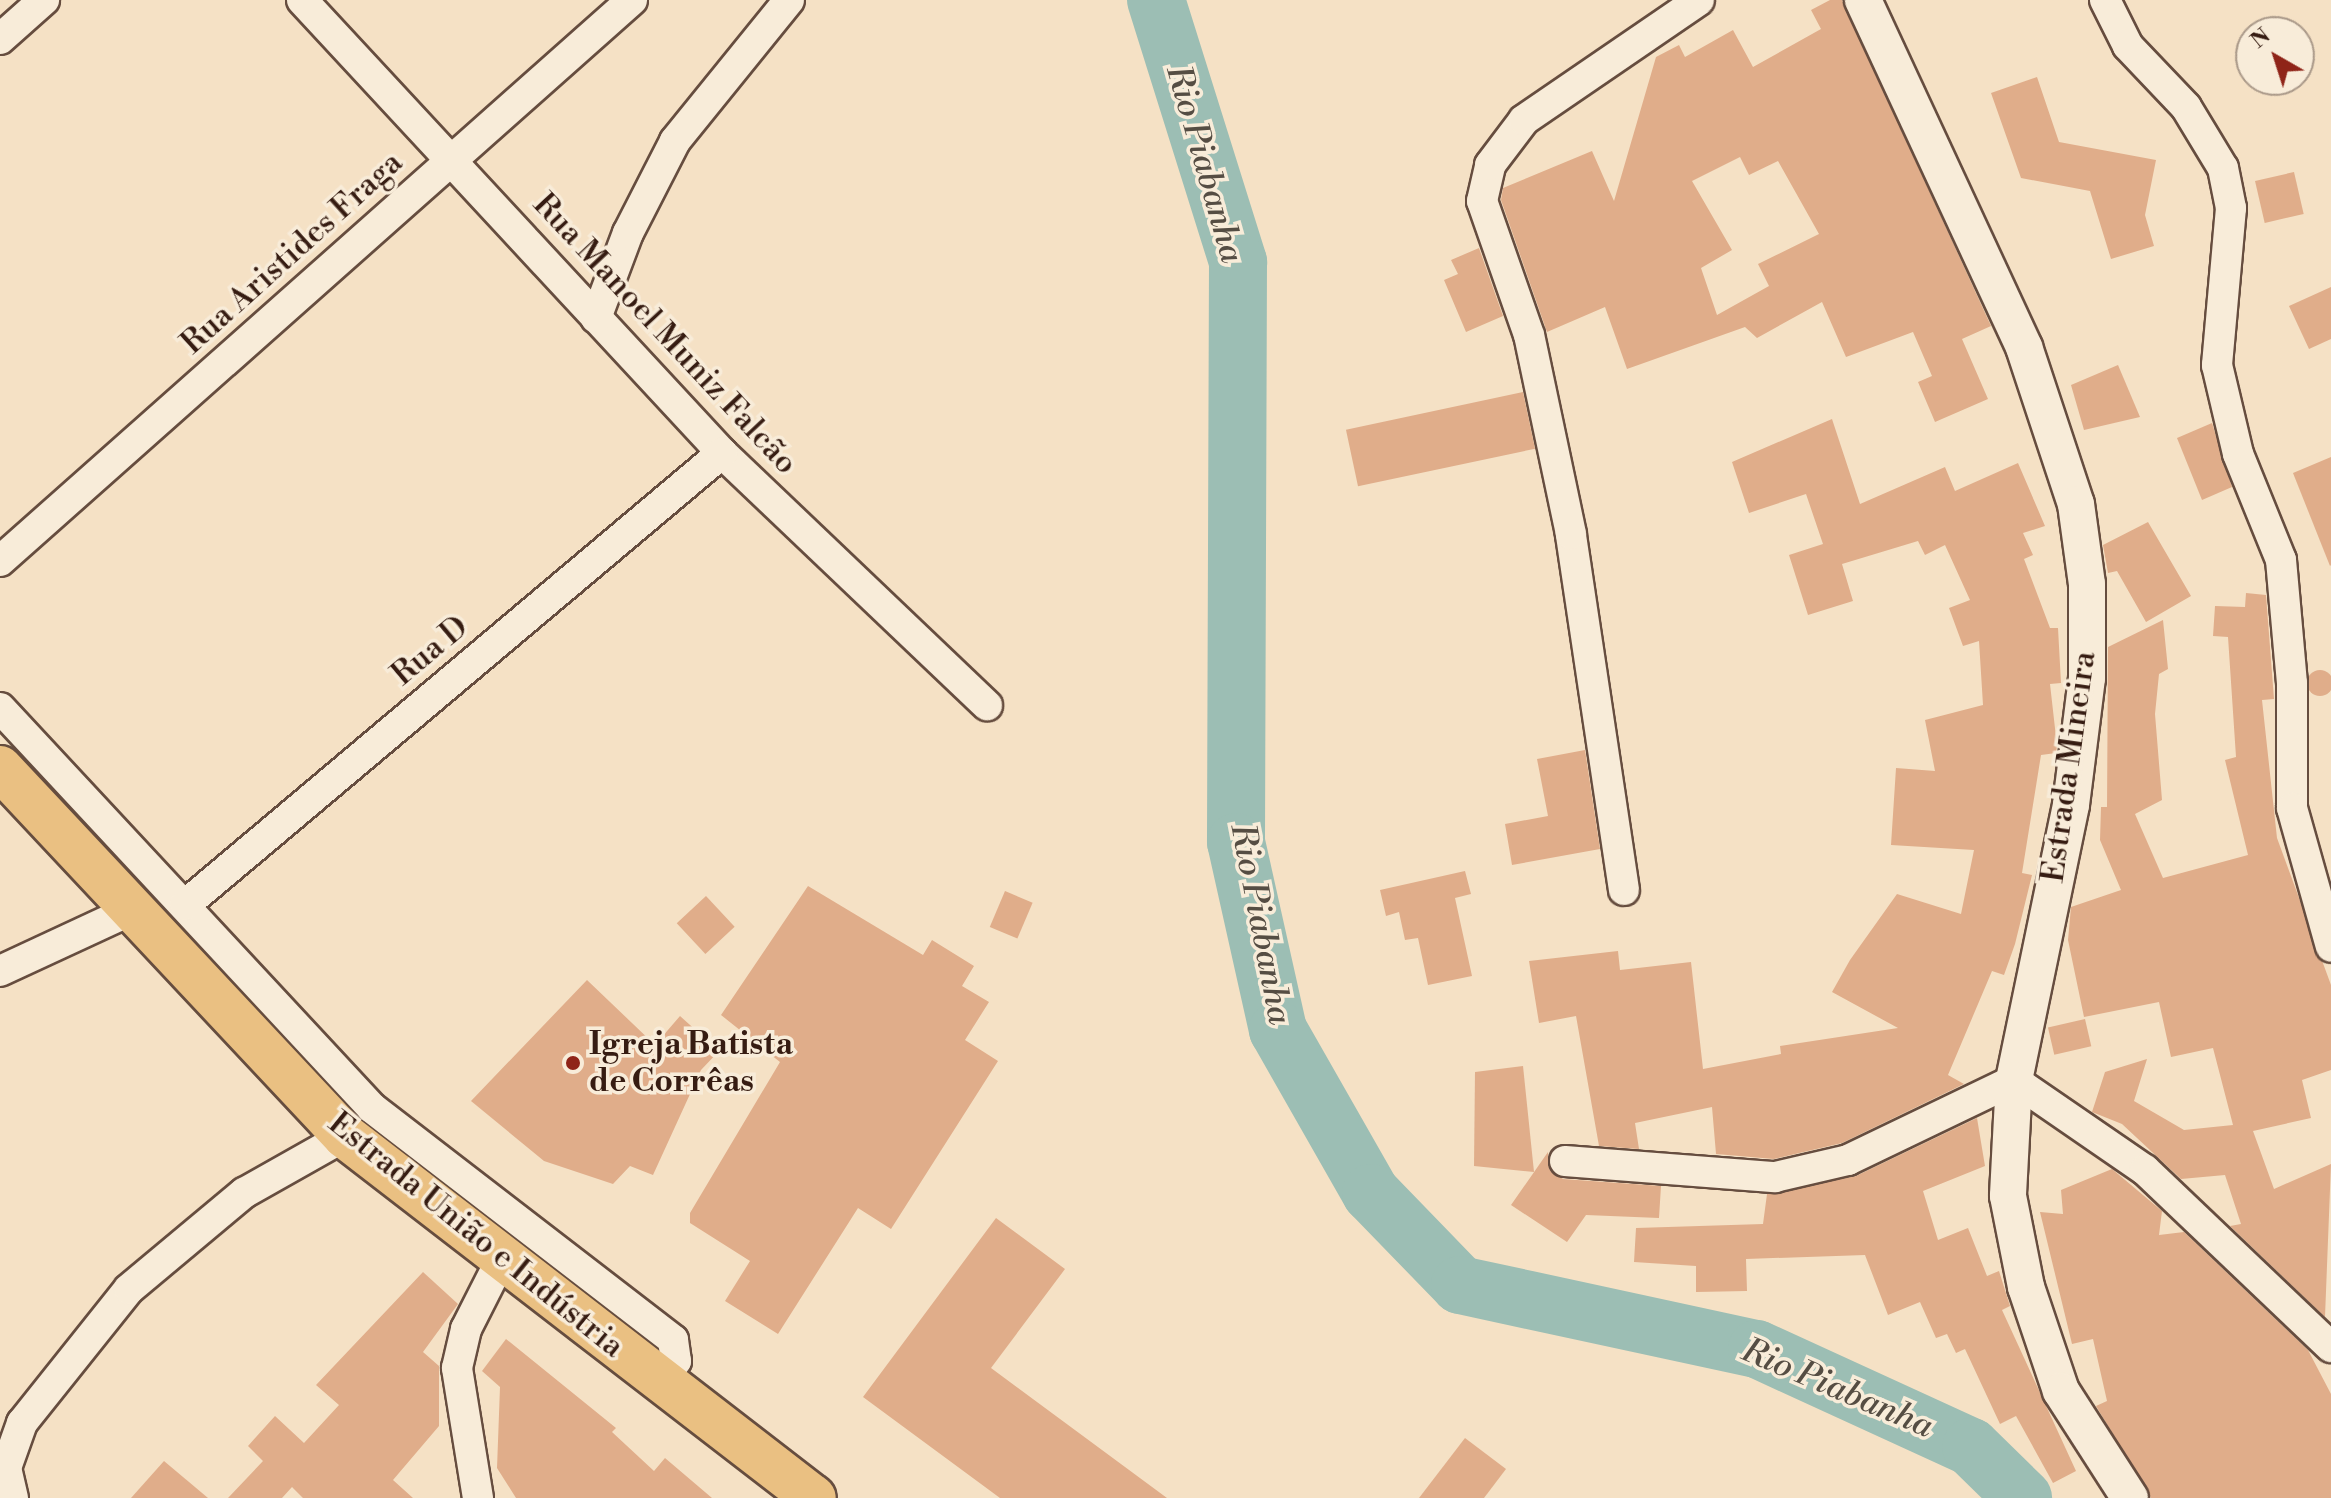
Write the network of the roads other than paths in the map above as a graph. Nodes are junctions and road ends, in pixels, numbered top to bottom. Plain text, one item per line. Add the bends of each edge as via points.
1 (44, 0) edge
2 (302, 0) edge
3 (632, 0) edge
4 (789, 0) edge
5 (1699, 0) edge
6 (1863, 0) edge
7 (2105, 0) edge
8 (0, 39) edge
9 (453, 158) junction
10 (596, 318) junction
11 (722, 453) junction
12 (0, 561) edge
13 (987, 705) dead end
14 (0, 708) edge
15 (0, 768) edge
16 (1624, 890) dead end
17 (185, 905) junction
18 (136, 908) junction
19 (2331, 947) edge
20 (0, 971) edge
21 (2014, 1080) junction
22 (345, 1136) junction
23 (1565, 1161) dead end
24 (501, 1260) junction
25 (2331, 1347) edge
26 (660, 1382) junction
27 (13, 1498) edge
28 (478, 1498) edge
29 (814, 1498) edge
30 (2130, 1498) edge

1 - 8 street
2 - 9 street, Rua Manoel Muniz Falcão
3 - 9 street, Rua Aristides Fraga
4 - 10 street via 675,141 628,233
5 - 16 street via 1524,120 1490,165 1482,201 1529,335 1571,534
6 - 21 street, Estrada Mineira via 2024,347 2076,504 2087,584 2087,678 2071,805
7 - 19 street via 2128,46 2186,107 2223,168 2231,208 2217,365 2238,454 2281,560 2292,670 2292,808
9 - 10 street, Rua Manoel Muniz Falcão
9 - 12 street, Rua Aristides Fraga
10 - 11 street, Rua Manoel Muniz Falcão
11 - 13 street, Rua Manoel Muniz Falcão
11 - 17 street, Rua D
14 - 17 street
15 - 18 main road, Estrada União e Indústria
17 - 26 street via 372,1108 673,1340 676,1361
18 - 20 street
18 - 22 main road, Estrada União e Indústria
21 - 23 street via 1848,1160 1775,1177
21 - 25 street via 2145,1170
21 - 30 street, Estrada Mineira via 2008,1196 2026,1287 2061,1391
22 - 24 main road, Estrada União e Indústria
22 - 27 street via 244,1193 129,1289 22,1423 6,1468
24 - 26 main road, Estrada União e Indústria
24 - 28 street via 466,1329 457,1368
26 - 29 main road, Estrada União e Indústria

